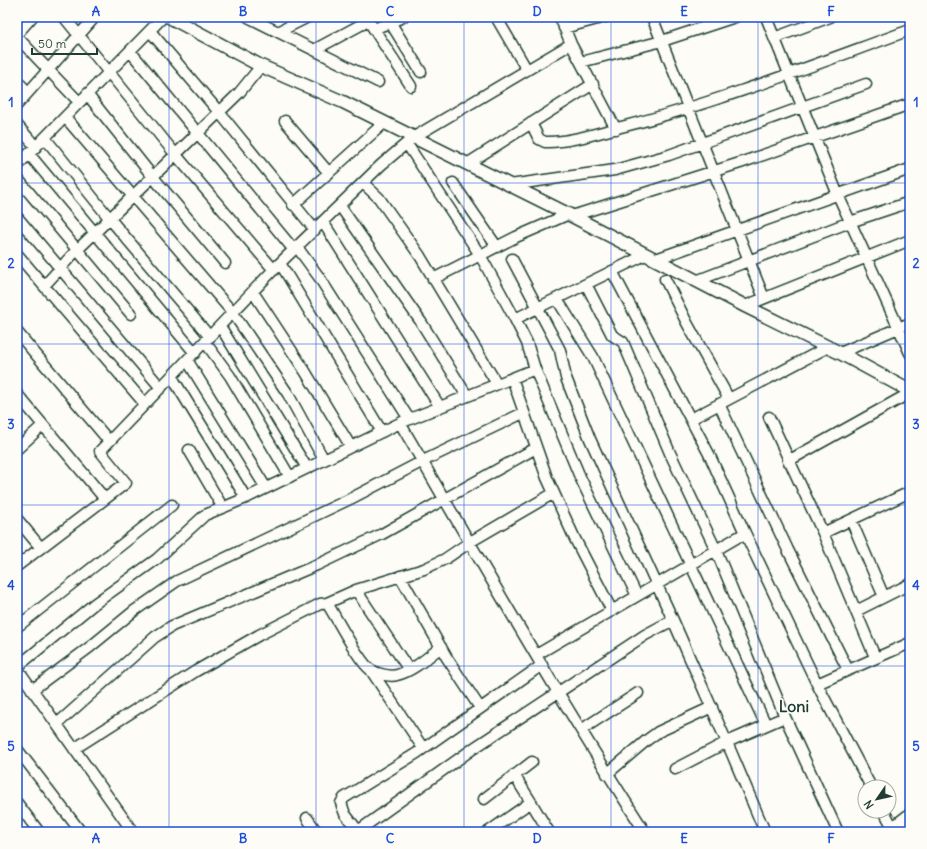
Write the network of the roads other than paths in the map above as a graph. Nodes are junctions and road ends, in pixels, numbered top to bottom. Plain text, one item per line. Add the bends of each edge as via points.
1 (32, 17) edge
2 (64, 17) edge
3 (95, 17) edge
4 (163, 17) edge
5 (169, 17) edge
6 (248, 17) edge
7 (308, 17) edge
8 (403, 17) edge
9 (496, 17) edge
10 (560, 17) edge
11 (605, 17) edge
12 (652, 17) edge
13 (735, 17) edge
14 (766, 17) edge
15 (830, 17) edge
16 (369, 22) edge
17 (390, 22) junction
18 (564, 28) junction
19 (910, 30) edge
20 (150, 31) junction
21 (278, 32) junction
22 (17, 34) edge
23 (79, 35) junction
24 (17, 37) edge
25 (774, 38) junction
26 (662, 41) junction
27 (571, 44) junction
28 (314, 50) junction
29 (130, 51) junction
30 (581, 62) junction
31 (261, 66) junction
32 (48, 70) junction
33 (526, 70) junction
34 (109, 72) junction
35 (421, 72) dead end
36 (788, 74) junction
37 (17, 81) edge
38 (378, 82) dead end
39 (593, 84) junction
40 (866, 84) dead end
41 (411, 86) dead end
42 (28, 92) junction
43 (87, 94) junction
44 (79, 102) junction
45 (910, 104) edge
46 (17, 105) edge
47 (802, 106) junction
48 (690, 109) junction
49 (219, 112) junction
50 (65, 117) junction
51 (285, 121) dead end
52 (384, 122) junction
53 (531, 123) junction
54 (17, 125) edge
55 (616, 128) junction
56 (197, 134) junction
57 (814, 137) junction
58 (44, 138) junction
59 (410, 141) junction
60 (702, 143) junction
61 (32, 150) junction
62 (176, 155) junction
63 (467, 164) junction
64 (17, 166) edge
65 (910, 169) edge
66 (714, 171) junction
67 (329, 173) junction
68 (153, 177) junction
69 (17, 178) edge
70 (363, 183) junction
71 (453, 183) dead end
72 (510, 185) junction
73 (838, 195) junction
74 (133, 197) junction
75 (910, 202) edge
76 (294, 206) junction
77 (340, 206) junction
78 (570, 215) junction
79 (17, 217) edge
80 (110, 219) junction
81 (323, 222) junction
82 (850, 222) junction
83 (315, 230) junction
84 (736, 230) junction
85 (95, 233) junction
86 (910, 240) edge
87 (496, 247) junction
88 (295, 249) junction
89 (78, 250) junction
90 (17, 254) edge
91 (480, 256) junction
92 (866, 256) junction
93 (650, 257) junction
94 (512, 258) dead end
95 (749, 260) junction
96 (225, 263) dead end
97 (277, 267) junction
98 (59, 269) junction
99 (612, 271) junction
100 (433, 279) junction
101 (665, 279) dead end
102 (696, 281) junction
103 (586, 284) junction
104 (44, 286) junction
105 (253, 292) junction
106 (764, 298) junction
107 (557, 299) junction
108 (745, 306) junction
109 (538, 308) junction
110 (233, 313) junction
111 (131, 314) dead end
112 (514, 319) junction
113 (910, 323) edge
114 (220, 326) junction
115 (899, 328) junction
116 (17, 332) edge
117 (208, 339) junction
118 (828, 347) junction
119 (840, 353) junction
120 (910, 353) edge
121 (191, 357) junction
122 (535, 369) junction
123 (172, 377) junction
124 (512, 378) junction
125 (497, 384) junction
126 (161, 388) junction
127 (910, 392) edge
128 (17, 394) edge
129 (467, 396) junction
130 (729, 399) junction
131 (145, 404) junction
132 (719, 404) junction
133 (440, 407) junction
134 (523, 413) junction
135 (769, 417) dead end
136 (691, 420) junction
137 (405, 421) junction
138 (43, 425) junction
139 (382, 432) junction
140 (109, 441) junction
141 (351, 447) junction
142 (536, 448) junction
143 (17, 449) edge
144 (189, 450) dead end
145 (324, 460) junction
146 (788, 460) junction
147 (423, 461) junction
148 (307, 468) junction
149 (290, 477) junction
150 (266, 488) junction
151 (910, 492) edge
152 (554, 493) junction
153 (246, 498) junction
154 (444, 498) junction
155 (105, 499) junction
156 (172, 505) dead end
157 (223, 508) junction
158 (17, 519) edge
159 (851, 520) junction
160 (745, 533) junction
161 (823, 533) junction
162 (470, 542) junction
163 (41, 548) junction
164 (716, 550) junction
165 (692, 564) junction
166 (17, 566) edge
167 (400, 576) junction
168 (657, 584) junction
169 (910, 584) edge
170 (356, 590) junction
171 (637, 596) junction
172 (884, 597) junction
173 (327, 603) junction
174 (612, 611) junction
175 (856, 611) junction
176 (673, 620) junction
177 (17, 627) edge
178 (910, 643) edge
179 (441, 647) junction
180 (536, 655) junction
181 (875, 657) junction
182 (542, 666) junction
183 (17, 667) edge
184 (370, 670) junction
185 (409, 670) junction
186 (848, 670) junction
187 (817, 684) junction
188 (32, 690) junction
189 (558, 692) junction
190 (638, 693) dead end
191 (712, 707) junction
192 (480, 708) junction
193 (785, 717) junction
194 (57, 724) junction
195 (766, 725) junction
196 (581, 730) junction
197 (727, 742) junction
198 (423, 748) junction
199 (17, 749) edge
200 (74, 749) junction
201 (532, 762) dead end
202 (674, 769) dead end
203 (608, 774) junction
204 (514, 776) junction
205 (867, 779) edge
206 (484, 799) dead end
207 (17, 802) edge
208 (531, 802) junction
209 (307, 818) dead end
210 (910, 818) edge
211 (891, 819) edge
212 (901, 831) edge
213 (40, 832) edge
214 (81, 832) edge
215 (133, 832) edge
216 (317, 832) edge
217 (359, 832) edge
218 (488, 832) edge
219 (549, 832) edge
220 (645, 832) edge
221 (765, 832) edge
222 (838, 832) edge

1 - 22 street
2 - 23 street
3 - 23 street
4 - 20 street
5 - 31 street
6 - 21 street
7 - 21 street
8 - 17 street
9 - 33 street
10 - 18 street
11 - 18 street
12 - 26 street
13 - 26 street
14 - 25 street
15 - 25 street
16 - 17 street
16 - 28 street
16 - 41 street
17 - 35 street
18 - 27 street
19 - 36 street
20 - 29 street
20 - 49 street
21 - 28 street
23 - 32 street
23 - 34 street
24 - 32 street
25 - 36 street
26 - 30 street
26 - 48 street
27 - 30 street
27 - 33 street
28 - 38 street
29 - 34 street
29 - 56 street
30 - 39 street
31 - 49 street
31 - 52 street
32 - 42 street
32 - 44 street
33 - 59 street
34 - 43 street
34 - 62 street
36 - 47 street
36 - 48 street
37 - 42 street
39 - 53 street
39 - 55 street
40 - 47 street
42 - 46 street
43 - 44 street
43 - 68 street
44 - 50 street
45 - 57 street
47 - 57 street
47 - 60 street
48 - 55 street
48 - 60 street
49 - 56 street
49 - 76 street
50 - 58 street
50 - 74 street
51 - 67 street
52 - 59 street
52 - 67 street
53 - 55 street via 539,139 545,142
53 - 63 street
54 - 61 street
56 - 62 street
56 - 88 street
57 - 66 street
57 - 73 street
58 - 61 street
58 - 80 street
59 - 63 street
59 - 70 street
59 - 91 street
60 - 66 street
60 - 72 street via 615,170
61 - 64 street
61 - 85 street
62 - 68 street
62 - 97 street
63 - 72 street
65 - 73 street
66 - 78 street
66 - 84 street
67 - 76 street
68 - 74 street
68 - 96 street
69 - 89 street
70 - 77 street
70 - 100 street via 395,218
71 - 87 street
72 - 78 street
73 - 82 street
73 - 84 street
74 - 80 street
74 - 110 street
75 - 82 street
76 - 83 street
77 - 81 street
77 - 129 street via 421,322
78 - 87 street
78 - 93 street
79 - 98 street
80 - 85 street
80 - 117 street
81 - 83 street
81 - 133 street
82 - 92 street
82 - 95 street
83 - 88 street
84 - 93 street
84 - 95 street
85 - 89 street
85 - 121 street
86 - 92 street
87 - 91 street
88 - 97 street
88 - 137 street via 319,278
89 - 98 street
89 - 111 street
90 - 104 street
91 - 100 street
91 - 112 street
92 - 106 street
92 - 115 street
93 - 99 street
93 - 102 street
94 - 109 street
95 - 102 street
95 - 106 street
97 - 105 street
97 - 139 street
98 - 104 street
98 - 126 street
99 - 103 street
99 - 136 street
100 - 125 street
101 - 130 street
102 - 108 street
103 - 107 street
103 - 164 street via 612,335 624,342 670,453
104 - 131 street
105 - 110 street
105 - 141 street
106 - 108 street
107 - 109 street
107 - 165 street via 593,356
108 - 118 street
109 - 112 street
109 - 168 street via 560,350 566,378 590,439
110 - 114 street
110 - 145 street via 288,394
112 - 122 street via 527,342
113 - 115 street
114 - 117 street
114 - 148 street
115 - 119 street
115 - 120 street
116 - 140 street
117 - 121 street
117 - 149 street
118 - 119 street
118 - 130 street
119 - 127 street
121 - 123 street
121 - 150 street
122 - 124 street
122 - 171 street via 580,477
123 - 126 street
123 - 153 street
124 - 125 street
124 - 134 street
125 - 129 street
126 - 131 street
127 - 146 street
128 - 138 street
129 - 133 street
130 - 132 street
131 - 140 street
132 - 136 street
132 - 186 street
133 - 137 street
134 - 142 street
134 - 147 street
135 - 146 street
136 - 160 street
137 - 139 street
137 - 147 street
138 - 143 street
138 - 155 street
139 - 141 street
140 - 155 street via 100,451 126,483
141 - 145 street
142 - 152 street
142 - 154 street
144 - 157 street
145 - 148 street
146 - 161 street
147 - 154 street
147 - 188 street via 350,499 177,581
148 - 149 street
149 - 150 street
150 - 153 street
151 - 159 street
152 - 162 street
152 - 174 street
153 - 157 street
154 - 162 street
154 - 194 street via 363,544 172,626 155,637
155 - 163 street
156 - 177 street
157 - 183 street via 205,515 157,559 94,604
158 - 163 street
159 - 161 street
159 - 172 street
160 - 164 street
160 - 187 street
161 - 175 street
162 - 167 street via 445,559
162 - 180 street
163 - 166 street
164 - 165 street
164 - 193 street
165 - 168 street
165 - 195 street
167 - 170 street
167 - 179 street
168 - 171 street
168 - 176 street
169 - 172 street
170 - 173 street
170 - 185 street
171 - 174 street
172 - 175 street
173 - 184 street
173 - 200 street via 320,604 260,634 196,671
174 - 180 street
175 - 181 street
176 - 189 street via 645,635
176 - 191 street
178 - 181 street
179 - 185 street
179 - 192 street
180 - 182 street
181 - 186 street
182 - 189 street
182 - 192 street
183 - 188 street
184 - 185 street via 396,676
184 - 198 street
186 - 187 street
187 - 205 street
188 - 194 street
189 - 196 street
189 - 217 street via 474,748
190 - 196 street
191 - 197 street
191 - 203 street via 658,732
192 - 198 street
193 - 195 street
193 - 222 street
194 - 200 street
195 - 197 street
196 - 203 street
197 - 202 street
197 - 221 street
198 - 217 street via 344,798 342,808
199 - 214 street
200 - 215 street
201 - 204 street
203 - 220 street
204 - 206 street
204 - 208 street
207 - 213 street
208 - 218 street
208 - 219 street
209 - 216 street
210 - 212 highway
211 - 212 street

